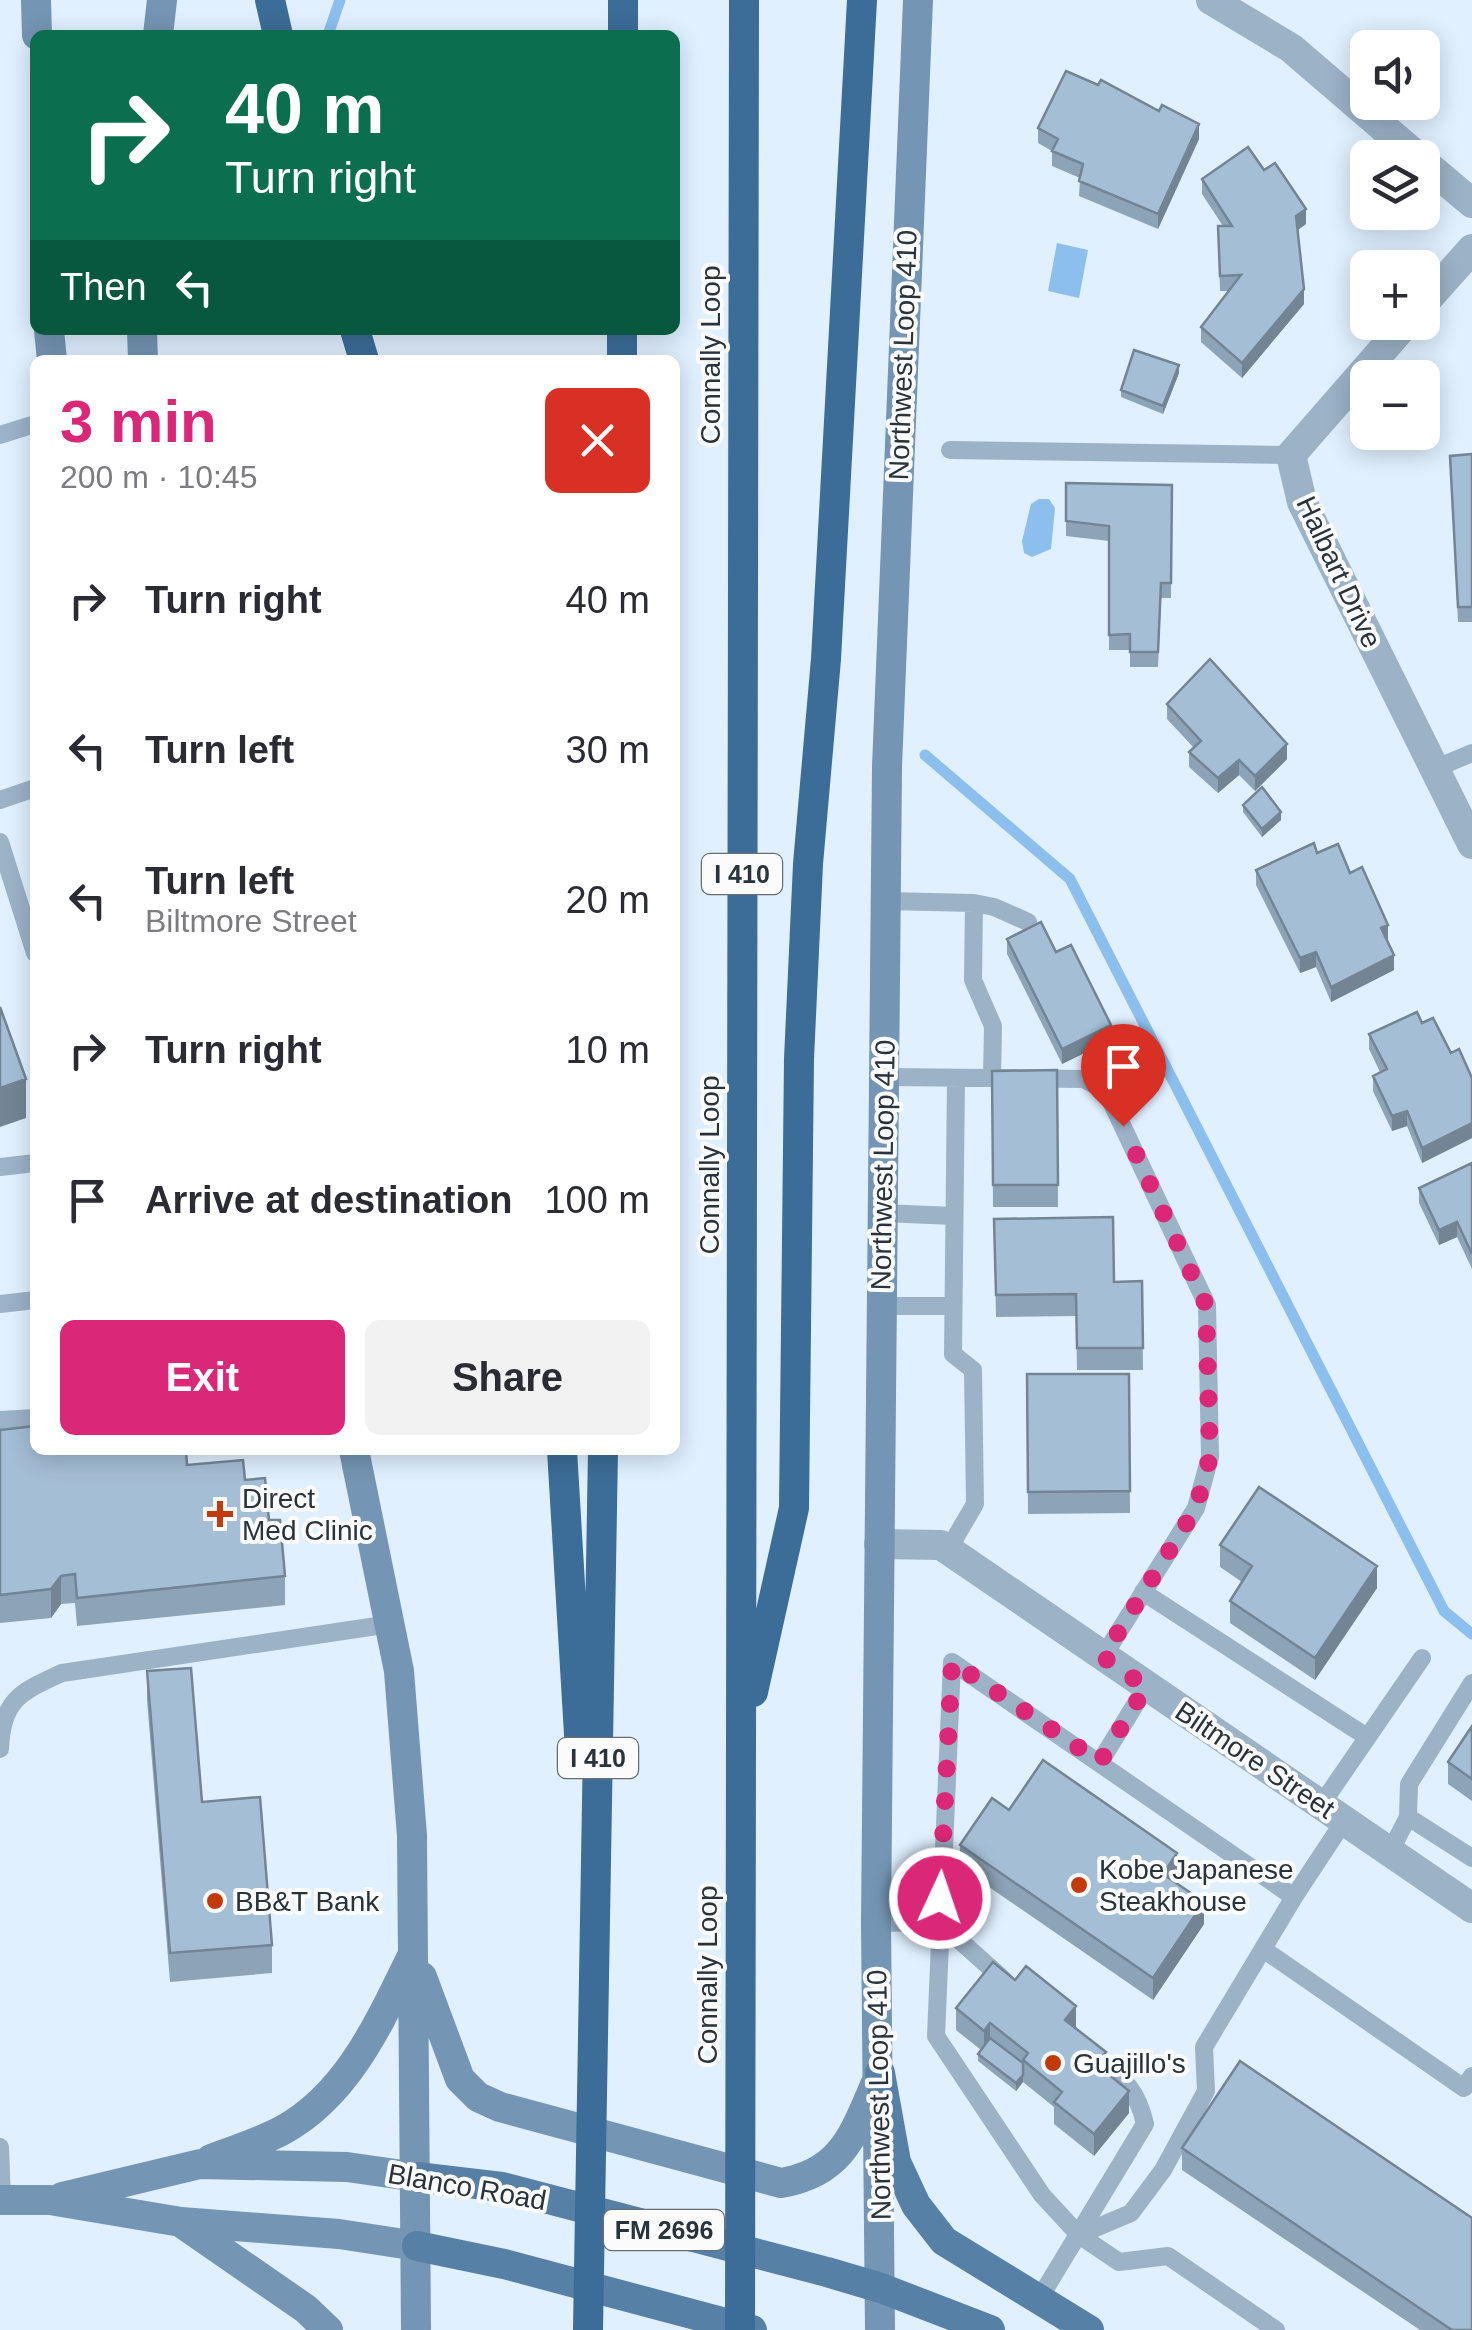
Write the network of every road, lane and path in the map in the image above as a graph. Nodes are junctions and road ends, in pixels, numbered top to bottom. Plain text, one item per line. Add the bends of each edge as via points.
1 (36, 0) edge
2 (162, 0) edge
3 (270, 0) edge
4 (623, 0) edge
5 (744, 0) edge
6 (862, 0) edge
7 (918, 0) edge
8 (1211, 0) edge
9 (37, 30) edge
10 (159, 30) edge
11 (277, 30) edge
12 (623, 30) edge
13 (1399, 140) edge
14 (1440, 175) edge
15 (1472, 203) edge
16 (1472, 249) edge
17 (1440, 285) edge
18 (1392, 340) edge
19 (30, 426) edge
20 (0, 435) edge
21 (950, 450) dead end
22 (1291, 455) junction
23 (1472, 753) edge
24 (1434, 768) junction
25 (30, 790) edge
26 (0, 800) edge
27 (0, 842) edge
28 (1472, 844) edge
29 (886, 902) junction
30 (974, 903) junction
31 (1028, 922) dead end
32 (30, 937) edge
33 (884, 1076) junction
34 (956, 1078) junction
35 (992, 1078) junction
36 (30, 1164) edge
37 (0, 1167) edge
38 (883, 1214) junction
39 (954, 1216) junction
40 (30, 1301) edge
41 (0, 1304) edge
42 (882, 1306) junction
43 (953, 1306) junction
44 (30, 1418) edge
45 (0, 1420) edge
46 (355, 1455) edge
47 (562, 1455) edge
48 (603, 1455) edge
49 (880, 1544) junction
50 (948, 1550) junction
51 (1144, 1592) junction
52 (390, 1624) junction
53 (1103, 1657) junction
54 (1422, 1658) dead end
55 (1472, 1683) edge
56 (1146, 1687) junction
57 (1368, 1738) junction
58 (0, 1749) edge
59 (740, 1749) junction
60 (1100, 1762) junction
61 (1332, 1813) junction
62 (1408, 1817) junction
63 (1390, 1852) junction
64 (1472, 1858) edge
65 (1294, 1897) junction
66 (1472, 1908) edge
67 (939, 1922) junction
68 (876, 1923) junction
69 (1263, 1949) junction
70 (414, 1952) junction
71 (594, 1984) junction
72 (1015, 1990) edge
73 (1098, 2059) edge
74 (880, 2073) junction
75 (1472, 2076) edge
76 (0, 2147) edge
77 (200, 2164) junction
78 (417, 2177) junction
79 (1, 2200) edge
80 (50, 2200) junction
81 (180, 2222) junction
82 (1079, 2235) junction
83 (417, 2246) junction
84 (881, 2288) junction
85 (1040, 2300) junction
86 (328, 2330) edge
87 (416, 2330) edge
88 (588, 2330) edge
89 (740, 2330) edge
90 (752, 2330) edge
91 (880, 2330) edge
92 (990, 2330) edge
93 (1089, 2330) edge
94 (1276, 2330) edge

1 - 9 main road
2 - 10 main road
3 - 11 highway
4 - 12 highway
5 - 59 highway, Connally Loop / I 410
6 - 59 highway via 799,1059 794,1508
7 - 29 main road, Northwest Loop 410
8 - 13 street via 1291,48
14 - 15 street
16 - 17 street
18 - 22 street
19 - 20 lane
21 - 22 lane
22 - 24 street, Halbart Drive via 1302,502
23 - 24 lane
24 - 28 street, Halbart Drive
25 - 26 lane
27 - 32 lane
29 - 30 lane
29 - 33 main road, Northwest Loop 410
30 - 31 lane
30 - 35 lane via 973,980 993,1026
33 - 34 lane
33 - 38 main road, Northwest Loop 410
34 - 35 lane
34 - 39 lane
35 - 51 lane via 1084,1079 1106,1091 1206,1305 1210,1457 1196,1508
36 - 37 lane
38 - 39 lane
38 - 42 main road, Northwest Loop 410
39 - 43 lane
40 - 41 lane
42 - 43 lane
42 - 49 main road, Northwest Loop 410
43 - 50 lane via 953,1354 973,1370 975,1504
44 - 45 lane
46 - 52 main road
47 - 71 highway
48 - 71 highway, I 410
49 - 50 street, Biltmore Street
49 - 68 main road, Northwest Loop 410
50 - 53 street, Biltmore Street
51 - 53 lane
51 - 57 lane
52 - 58 lane via 62,1673 18,1695 6,1710
52 - 70 main road via 412,1836
53 - 56 street, Biltmore Street
54 - 57 lane
55 - 62 lane via 1409,1784
56 - 60 lane
56 - 61 street, Biltmore Street
57 - 61 lane
59 - 89 highway, Connally Loop / I 410
60 - 65 lane
60 - 67 lane via 952,1662
61 - 63 street, Biltmore Street
61 - 65 lane
62 - 63 lane
62 - 64 lane
63 - 66 street, Biltmore Street
65 - 69 lane
67 - 68 lane
67 - 72 lane
67 - 82 lane via 936,2036 1042,2195
68 - 74 main road, Northwest Loop 410
69 - 75 lane via 1464,2088
69 - 82 lane via 1204,2046 1206,2091 1162,2170 1131,2213
70 - 74 main road via 460,2080 478,2097 781,2183 821,2172 853,2136
70 - 77 main road via 378,2026 337,2088 284,2130
70 - 78 main road
71 - 88 highway, I 410
73 - 82 lane via 1128,2082 1145,2124
74 - 84 main road, Northwest Loop 410
74 - 85 main road via 896,2162 916,2205 944,2241
76 - 79 lane
77 - 78 main road, Blanco Road via 346,2166
77 - 80 main road, Blanco Road
78 - 83 main road
78 - 84 main road, Blanco Road / FM 2696 via 502,2187
79 - 80 main road, Blanco Road
80 - 81 main road, Blanco Road
81 - 83 main road, Blanco Road
81 - 86 main road
82 - 85 lane
82 - 94 lane via 1119,2262 1168,2256
83 - 87 main road
83 - 90 main road, Blanco Road / FM 2696
84 - 91 main road, Northwest Loop 410
84 - 92 main road, Blanco Road / FM 2696
85 - 93 main road

